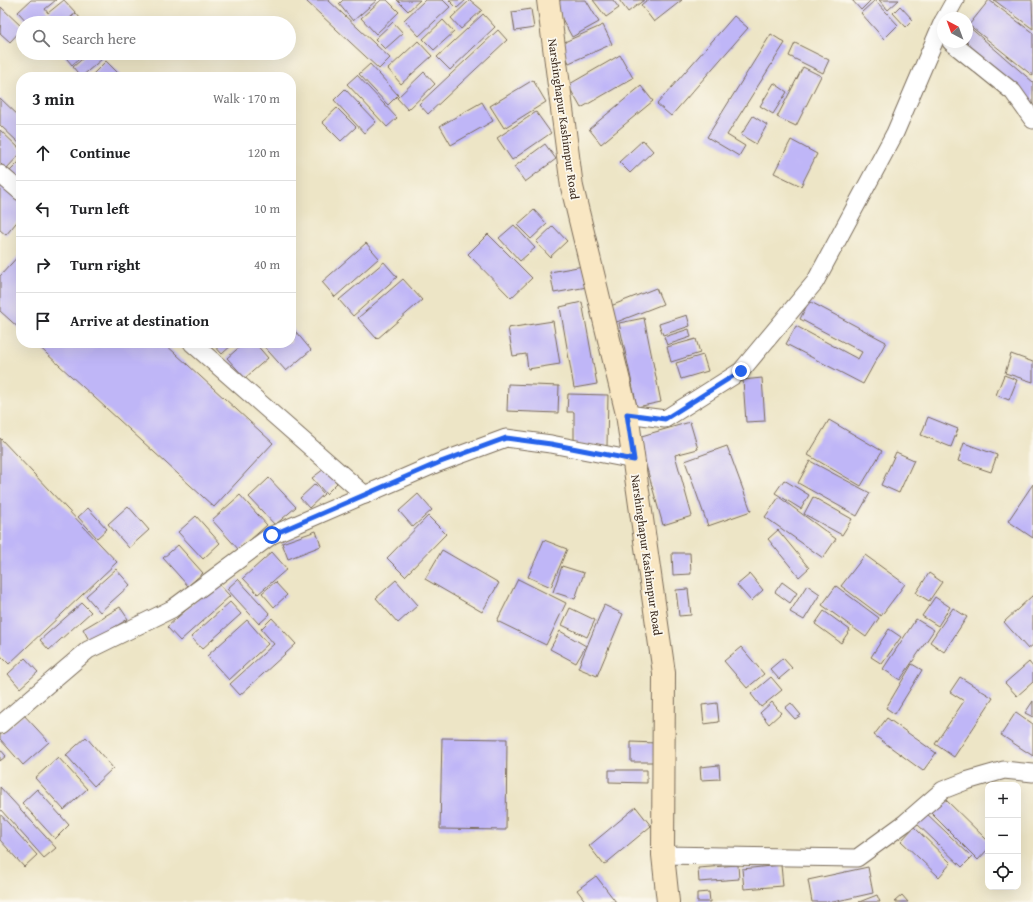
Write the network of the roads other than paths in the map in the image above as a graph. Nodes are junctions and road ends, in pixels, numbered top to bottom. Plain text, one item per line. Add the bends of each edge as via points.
1 (548, 0) edge
2 (955, 0) edge
3 (949, 12) edge
4 (937, 37) edge
5 (958, 48) edge
6 (1033, 120) edge
7 (0, 174) edge
8 (16, 188) edge
9 (198, 348) edge
10 (627, 414) junction
11 (634, 460) junction
12 (365, 495) junction
13 (0, 725) edge
14 (1033, 772) edge
15 (664, 855) junction
16 (668, 902) edge

1 - 10 street, Narshinghapur Kashimpur Road via 572,187
2 - 3 street
4 - 10 street via 895,133 815,282 741,371 665,419
5 - 6 street via 1013,92
7 - 8 street
9 - 12 street
10 - 11 street, Narshinghapur Kashimpur Road
11 - 12 street via 506,438 438,463
11 - 15 street, Narshinghapur Kashimpur Road via 664,673
12 - 13 street via 272,535 172,609 88,650
14 - 15 street via 1004,770 943,790 857,858
15 - 16 street, Narshinghapur Kashimpur Road

